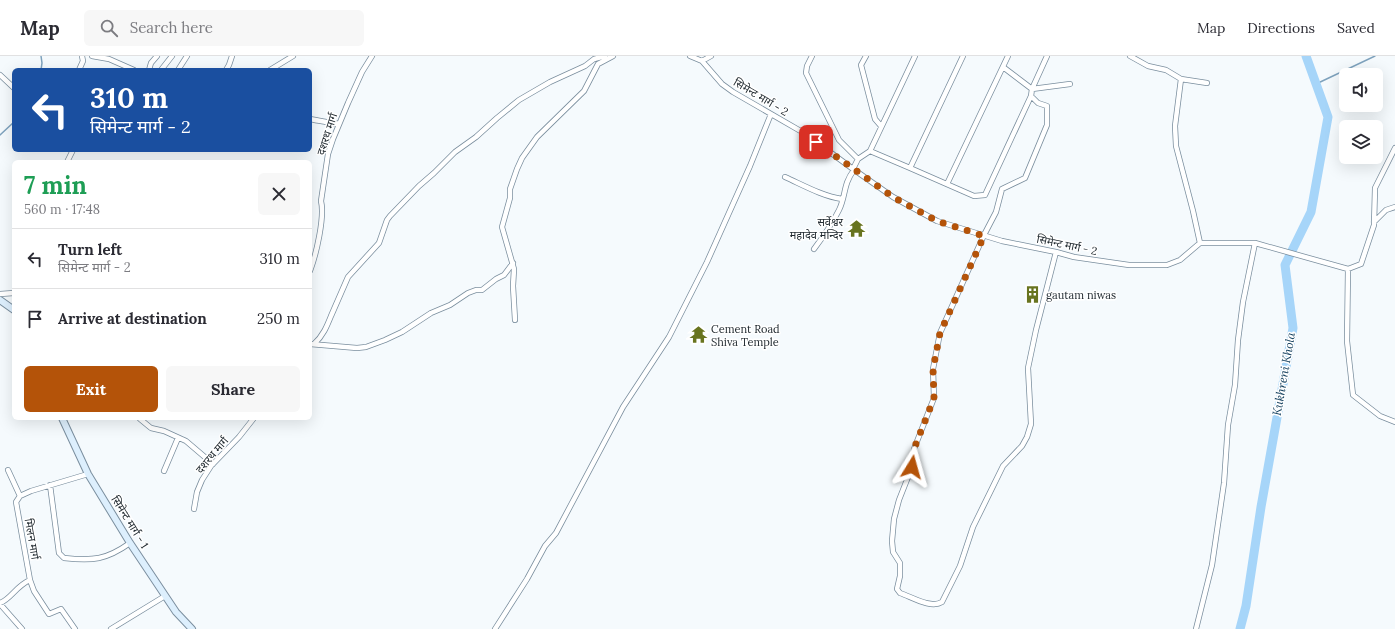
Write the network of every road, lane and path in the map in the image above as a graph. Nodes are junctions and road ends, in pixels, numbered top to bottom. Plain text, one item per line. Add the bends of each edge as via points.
1 (82, 56) edge
2 (92, 56) edge
3 (157, 56) edge
4 (172, 56) edge
5 (188, 56) edge
6 (232, 56) edge
7 (293, 56) edge
8 (372, 56) edge
9 (606, 56) edge
10 (613, 56) edge
11 (690, 56) edge
12 (711, 56) edge
13 (812, 56) edge
14 (866, 56) edge
15 (915, 56) edge
16 (963, 56) edge
17 (1008, 56) edge
18 (1047, 56) edge
19 (1130, 56) edge
20 (702, 61) junction
21 (122, 65) junction
22 (1003, 67) junction
23 (80, 68) edge
24 (121, 68) edge
25 (129, 68) edge
26 (150, 68) edge
27 (163, 68) edge
28 (179, 68) edge
29 (227, 68) edge
30 (273, 68) edge
31 (0, 75) edge
32 (1182, 79) junction
33 (1207, 83) dead end
34 (1070, 84) dead end
35 (12, 86) edge
36 (1032, 89) junction
37 (1031, 96) junction
38 (771, 114) junction
39 (312, 120) edge
40 (339, 123) junction
41 (881, 126) junction
42 (1395, 148) edge
43 (870, 151) junction
44 (858, 159) junction
45 (910, 168) junction
46 (853, 170) junction
47 (785, 177) dead end
48 (947, 184) junction
49 (842, 199) junction
50 (1395, 207) edge
51 (1374, 222) junction
52 (984, 236) junction
53 (1200, 243) junction
54 (1255, 243) junction
55 (814, 249) dead end
56 (1056, 252) junction
57 (312, 263) edge
58 (513, 263) junction
59 (1348, 269) junction
60 (12, 293) edge
61 (0, 294) edge
62 (0, 300) edge
63 (12, 309) edge
64 (515, 320) dead end
65 (312, 344) edge
66 (63, 420) edge
67 (142, 420) edge
68 (253, 420) edge
69 (1395, 422) edge
70 (178, 438) junction
71 (213, 464) junction
72 (8, 470) dead end
73 (164, 470) dead end
74 (88, 474) junction
75 (50, 485) junction
76 (20, 496) junction
77 (194, 510) dead end
78 (130, 543) junction
79 (30, 580) junction
80 (165, 596) junction
81 (0, 604) edge
82 (22, 629) edge
83 (76, 629) edge
84 (111, 629) edge
85 (192, 629) edge
86 (495, 629) edge
87 (1196, 629) edge

1 - 23 street
2 - 21 street via 109,59
3 - 26 street
4 - 27 street
5 - 28 street
6 - 29 street
7 - 30 street
8 - 40 street, दशरथ मार्ग
9 - 65 street via 594,59 519,100 455,152 419,186 390,216 379,244 350,274 329,323 318,341
10 - 58 street via 598,64 584,91 538,137 516,169 502,227
11 - 20 street, सिमेन्ट मार्ग - 2
12 - 20 street
13 - 44 street via 806,73 839,140
14 - 41 street via 861,64 875,119
15 - 41 street
16 - 45 street
17 - 22 street
18 - 36 street
19 - 32 street
20 - 38 street, सिमेन्ट मार्ग - 2 via 722,84
21 - 24 street
21 - 25 street
22 - 36 street
22 - 48 street
31 - 35 street
32 - 33 street
32 - 53 street via 1176,146
34 - 36 street
36 - 37 street
37 - 48 street via 985,195 974,196
37 - 52 street via 1038,103 1047,106 1047,125 1025,178 1002,189 996,212
38 - 46 street, सिमेन्ट मार्ग - 2 via 804,133
38 - 86 street via 707,262 669,337 623,407 556,533 545,546
39 - 40 street
40 - 57 street, दशरथ मार्ग via 328,154 321,201 323,208 320,232
41 - 43 street
42 - 51 street via 1375,188
43 - 44 street
43 - 45 street
44 - 46 street
45 - 48 street
46 - 49 street
46 - 52 street, सिमेन्ट मार्ग - 2 via 893,197 937,221
47 - 49 street via 833,198
49 - 55 street via 839,210
50 - 51 street via 1386,210
51 - 59 street via 1361,264
52 - 56 street, सिमेन्ट मार्ग - 2
52 - 56 street via 940,333 933,369 934,398 914,449 912,467 894,519 893,552 900,563 897,589 931,604 942,602 960,566 973,527 1003,466 1027,437 1031,424 1028,368
53 - 54 street
53 - 56 street, सिमेन्ट मार्ग - 2 via 1180,260 1167,266 1129,265
54 - 59 street
54 - 87 street via 1243,302 1236,385 1228,425 1224,483 1212,565
58 - 64 street
58 - 65 street via 504,275 482,290 468,293 385,340 358,348
59 - 69 street via 1347,341 1353,395 1380,416
60 - 61 street
62 - 63 street
66 - 74 street, सिमेन्ट मार्ग - 1
67 - 70 street via 151,428
68 - 71 street, दशरथ मार्ग via 240,437
70 - 71 street via 186,441
70 - 73 street
71 - 77 street, दशरथ मार्ग via 196,492
72 - 76 street
74 - 75 street
74 - 78 street, सिमेन्ट मार्ग - 1
75 - 76 street
75 - 78 street via 59,554 64,558 98,559
76 - 79 street, मिलन मार्ग via 16,502
78 - 80 street, सिमेन्ट मार्ग - 1
79 - 81 street
79 - 83 street, मिलन मार्ग via 49,614 61,609
80 - 84 street
80 - 85 street, सिमेन्ट मार्ग - 1
81 - 82 street

